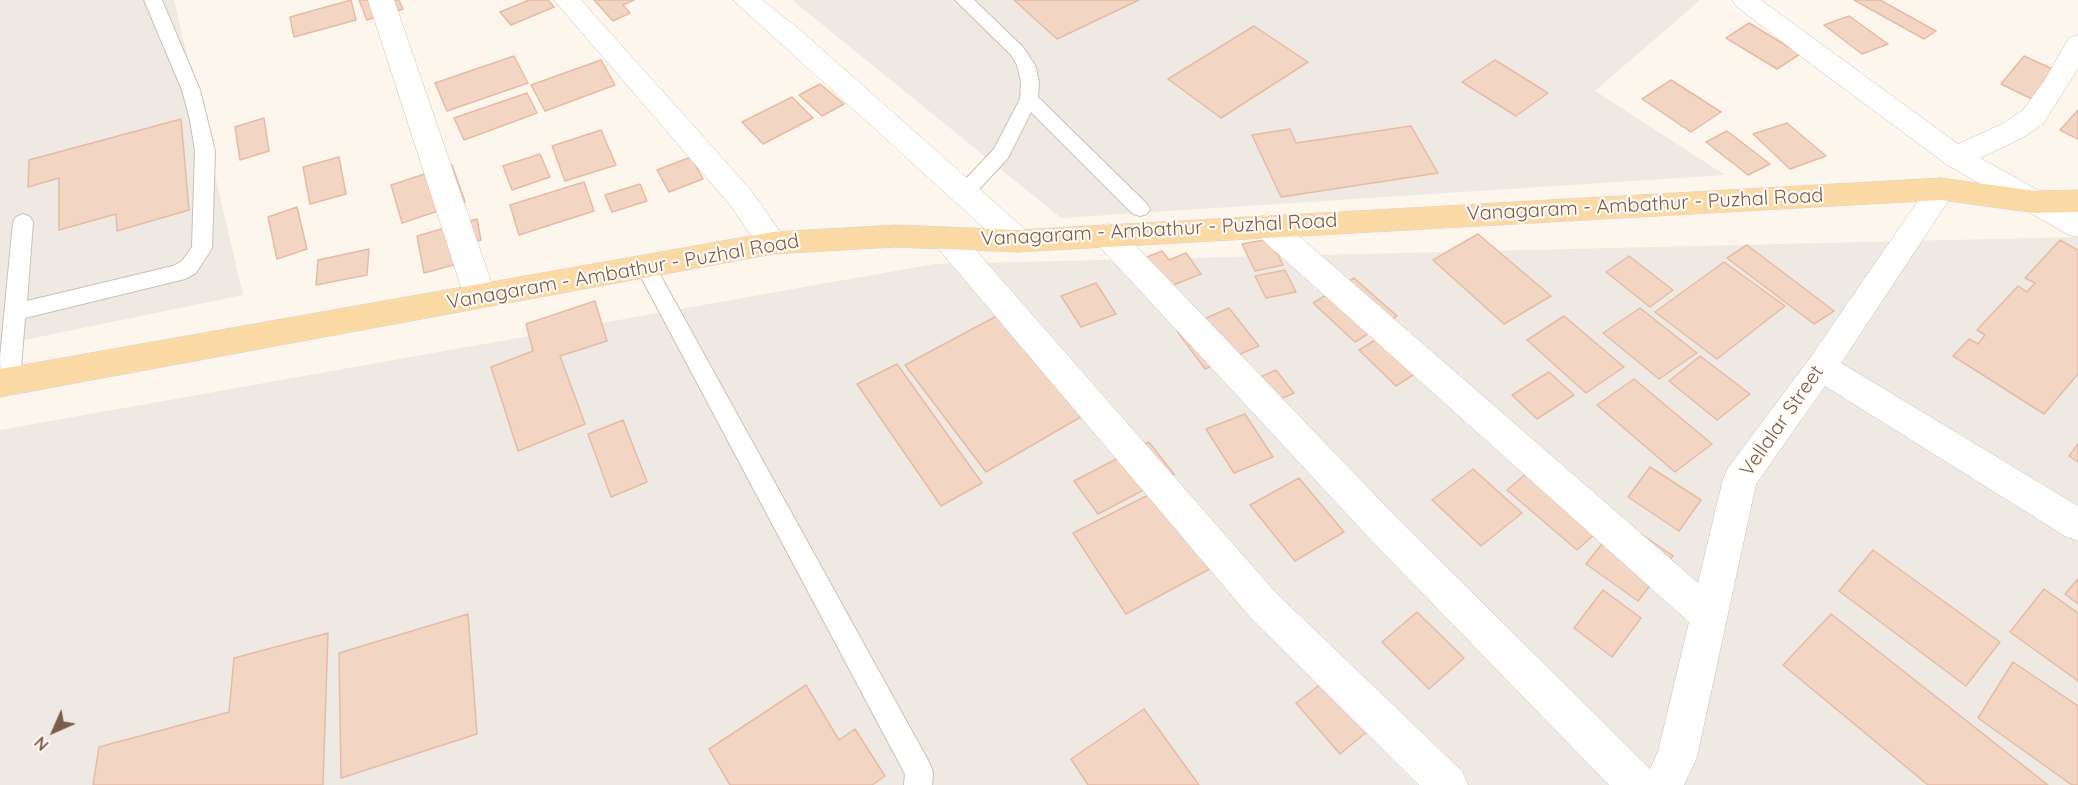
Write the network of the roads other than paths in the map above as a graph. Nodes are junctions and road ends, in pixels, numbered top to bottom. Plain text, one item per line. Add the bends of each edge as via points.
1 (153, 0) edge
2 (381, 0) edge
3 (567, 0) edge
4 (746, 0) edge
5 (964, 0) edge
6 (1745, 0) edge
7 (2078, 44) edge
8 (1029, 99) junction
9 (1956, 157) junction
10 (1941, 189) junction
11 (965, 192) junction
12 (2078, 201) edge
13 (2036, 202) junction
14 (1140, 209) dead end
15 (23, 222) dead end
16 (1267, 226) junction
17 (2078, 226) edge
18 (1107, 235) junction
19 (948, 238) junction
20 (1018, 241) junction
21 (773, 243) junction
22 (645, 266) junction
23 (480, 296) junction
24 (15, 312) junction
25 (1821, 367) junction
26 (5, 382) edge
27 (2078, 525) edge
28 (1709, 616) junction
29 (918, 785) edge
30 (1448, 785) edge
31 (1638, 785) edge
32 (1663, 785) edge

1 - 24 lane via 199,120 205,151 202,248 189,267 178,273
2 - 23 street
3 - 21 street via 740,196
4 - 11 street
5 - 8 lane via 1017,51 1030,81
6 - 9 street
7 - 9 street via 2033,117
8 - 11 lane via 1001,153
8 - 14 lane
9 - 13 street
10 - 13 main road, Vanagaram - Ambathur - Puzhal Road
10 - 16 main road, Vanagaram - Ambathur - Puzhal Road
10 - 25 street, Vellalar Street
11 - 20 street
12 - 13 main road, Vanagaram - Ambathur - Puzhal Road
13 - 17 street
15 - 24 lane
16 - 18 main road, Vanagaram - Ambathur - Puzhal Road
16 - 28 street
18 - 20 main road, Vanagaram - Ambathur - Puzhal Road
18 - 31 street via 1383,528
19 - 20 main road, Vanagaram - Ambathur - Puzhal Road
19 - 21 main road, Vanagaram - Ambathur - Puzhal Road via 894,236
19 - 30 street via 1263,605
21 - 22 main road, Vanagaram - Ambathur - Puzhal Road
22 - 23 main road, Vanagaram - Ambathur - Puzhal Road
22 - 29 lane via 920,772
23 - 26 main road, Vanagaram - Ambathur - Puzhal Road
24 - 26 lane
25 - 27 street
25 - 28 street, Vellalar Street via 1740,479
28 - 32 street, Vellalar Street via 1677,757

